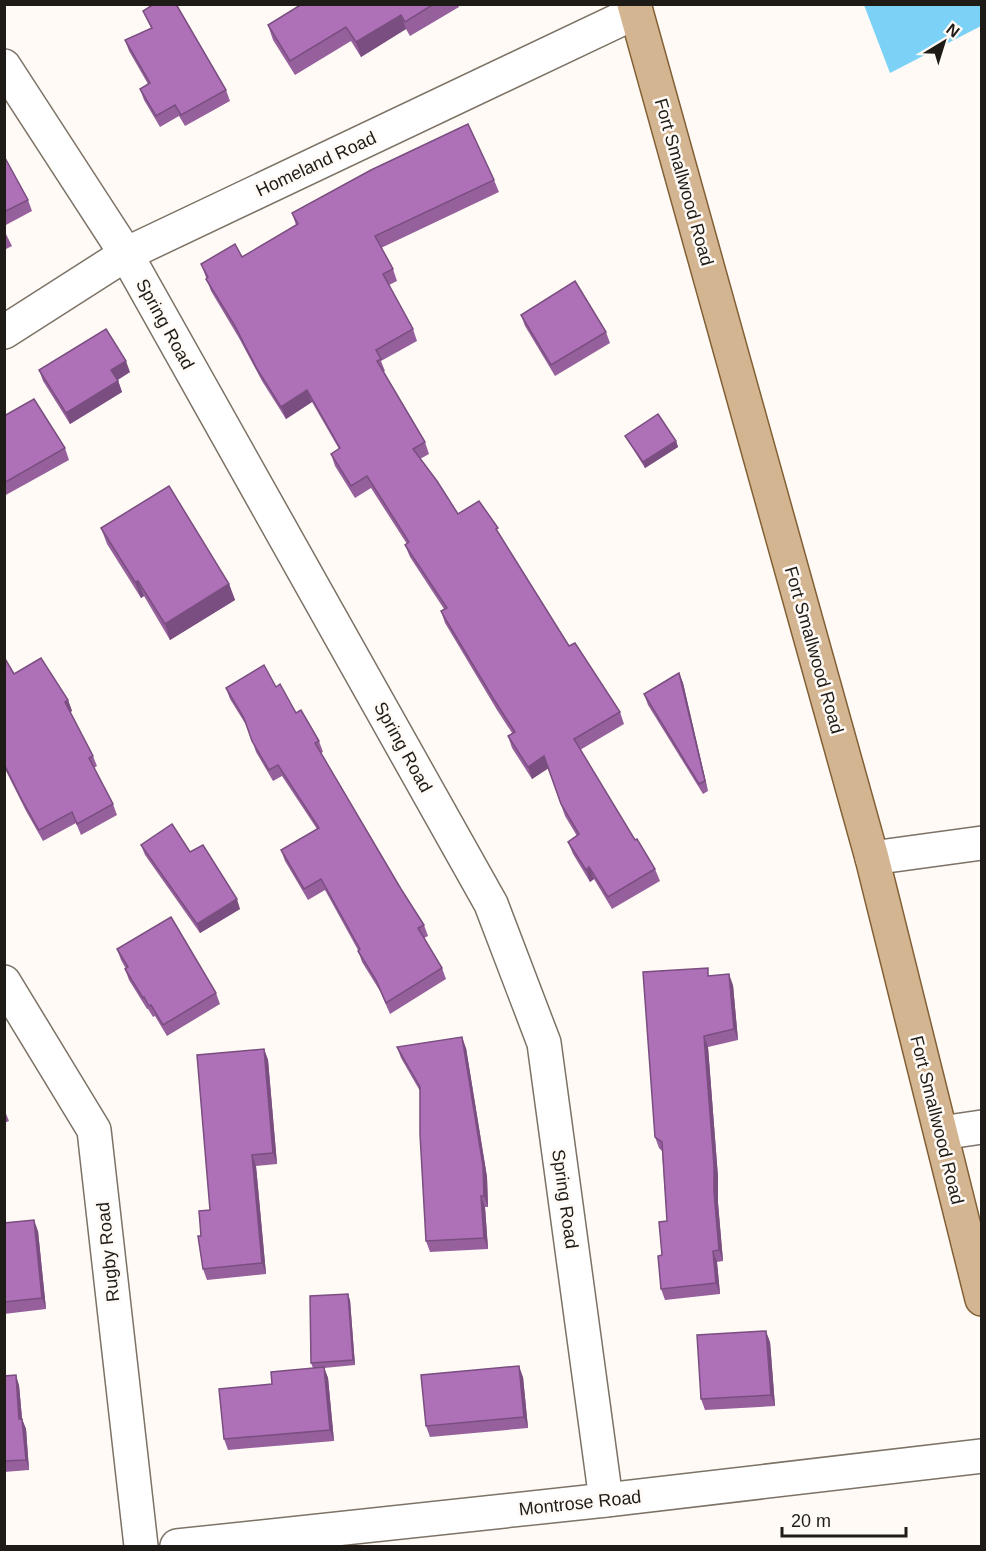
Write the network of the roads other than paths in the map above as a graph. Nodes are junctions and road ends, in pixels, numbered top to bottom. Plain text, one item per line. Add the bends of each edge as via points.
1 (635, 8) edge
2 (4, 66) edge
3 (126, 254) junction
4 (4, 332) edge
5 (981, 843) edge
6 (872, 858) junction
7 (4, 982) edge
8 (981, 1127) edge
9 (941, 1133) junction
10 (981, 1299) edge
11 (981, 1456) edge
12 (606, 1500) junction
13 (141, 1546) edge
14 (177, 1546) edge

1 - 3 street, Homeland Road
1 - 6 main road, Fort Smallwood Road
2 - 3 street, Spring Road
3 - 4 street, Homeland Road
3 - 12 street, Spring Road via 491,904 544,1043
5 - 6 street
6 - 9 main road, Fort Smallwood Road
7 - 13 street, Rugby Road via 94,1130
8 - 9 street
9 - 10 main road, Fort Smallwood Road
11 - 12 street, Montrose Road
12 - 14 street, Montrose Road

